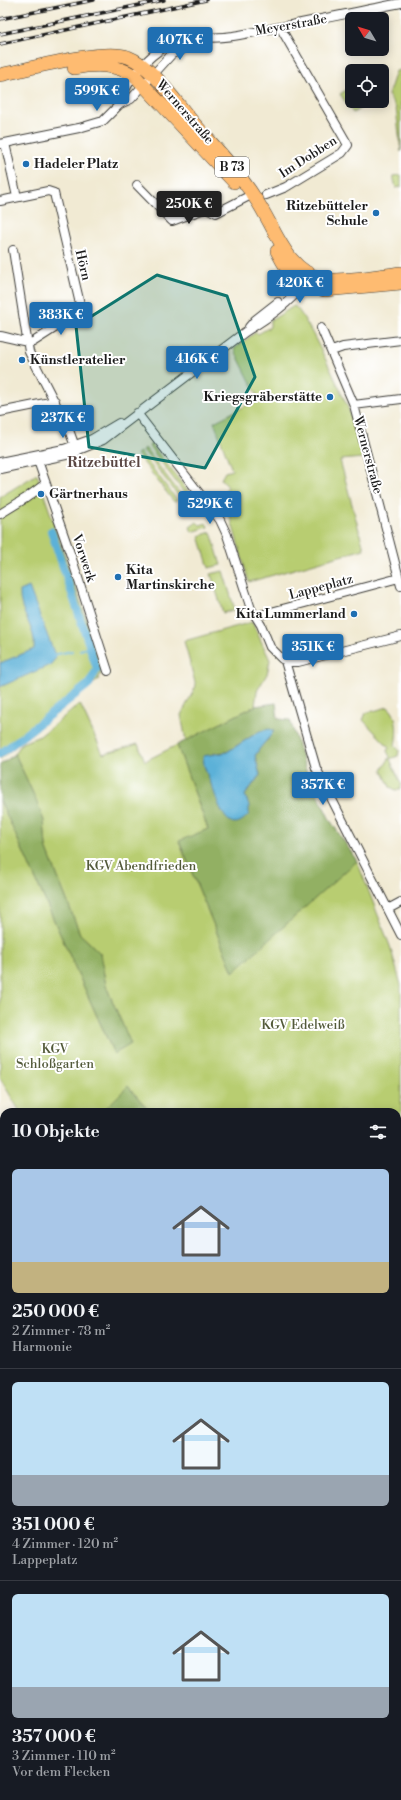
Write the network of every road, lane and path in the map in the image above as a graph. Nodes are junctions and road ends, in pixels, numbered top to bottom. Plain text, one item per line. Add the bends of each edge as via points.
1 (401, 4) edge
2 (280, 27) junction
3 (204, 40) junction
4 (147, 70) junction
5 (0, 75) edge
6 (139, 80) junction
7 (0, 82) edge
8 (2, 143) edge
9 (137, 185) dead end
10 (266, 195) dead end
11 (250, 196) junction
12 (17, 197) junction
13 (0, 202) edge
14 (13, 250) dead end
15 (401, 273) edge
16 (307, 280) junction
17 (401, 283) edge
18 (321, 328) dead end
19 (0, 336) edge
20 (401, 340) edge
21 (27, 342) junction
22 (332, 351) junction
23 (401, 399) edge
24 (55, 401) junction
25 (354, 405) junction
26 (0, 412) edge
27 (137, 413) junction
28 (75, 449) junction
29 (37, 458) junction
30 (0, 462) edge
31 (0, 469) edge
32 (45, 484) junction
33 (0, 514) edge
34 (399, 566) edge
35 (400, 582) edge
36 (256, 616) junction
37 (401, 636) edge
38 (284, 661) junction
39 (108, 670) dead end
40 (401, 902) edge
41 (388, 909) junction
42 (401, 935) edge

1 - 2 street, Meyerstraße
2 - 3 street, Meyerstraße
2 - 10 street, Im Dobben via 348,145 345,151 334,158 286,187
3 - 4 street, Meyerstraße via 172,54
3 - 4 street, Meyerstraße via 182,41 166,47 149,59
4 - 5 main road, B 73 via 129,57 100,54
4 - 6 street, Meyerstraße
4 - 6 street
4 - 11 main road, Wernerstraße / B 73 via 228,163
6 - 7 main road, B 73 via 122,69 88,65
6 - 8 street via 131,99 120,104 99,123
6 - 11 main road, Wernerstraße / B 73
8 - 12 street
9 - 11 street via 172,221 207,208 216,213
11 - 16 main road, Wernerstraße / B 73 via 292,276
12 - 13 street
12 - 21 street, Hörn via 54,193 80,304 72,317 33,342
14 - 21 street
15 - 16 main road, B 73 via 336,280
16 - 17 main road via 325,290
16 - 27 street via 291,298
18 - 22 street, Wernerstraße
19 - 21 street
20 - 22 street via 343,347
21 - 24 street via 29,352
22 - 25 street, Wernerstraße
23 - 25 street
24 - 26 street
24 - 28 street
25 - 34 street, Wernerstraße
27 - 28 street via 103,440
27 - 36 street via 220,520 250,609
28 - 29 street
29 - 30 street
29 - 31 street
29 - 32 street, Vorwerk
32 - 33 street
32 - 39 street, Vorwerk via 72,556
34 - 35 street, Wernerstraße
35 - 36 street, Lappeplatz
36 - 38 street via 271,649
37 - 38 street via 298,662
38 - 41 street via 316,768
40 - 41 street
41 - 42 street

